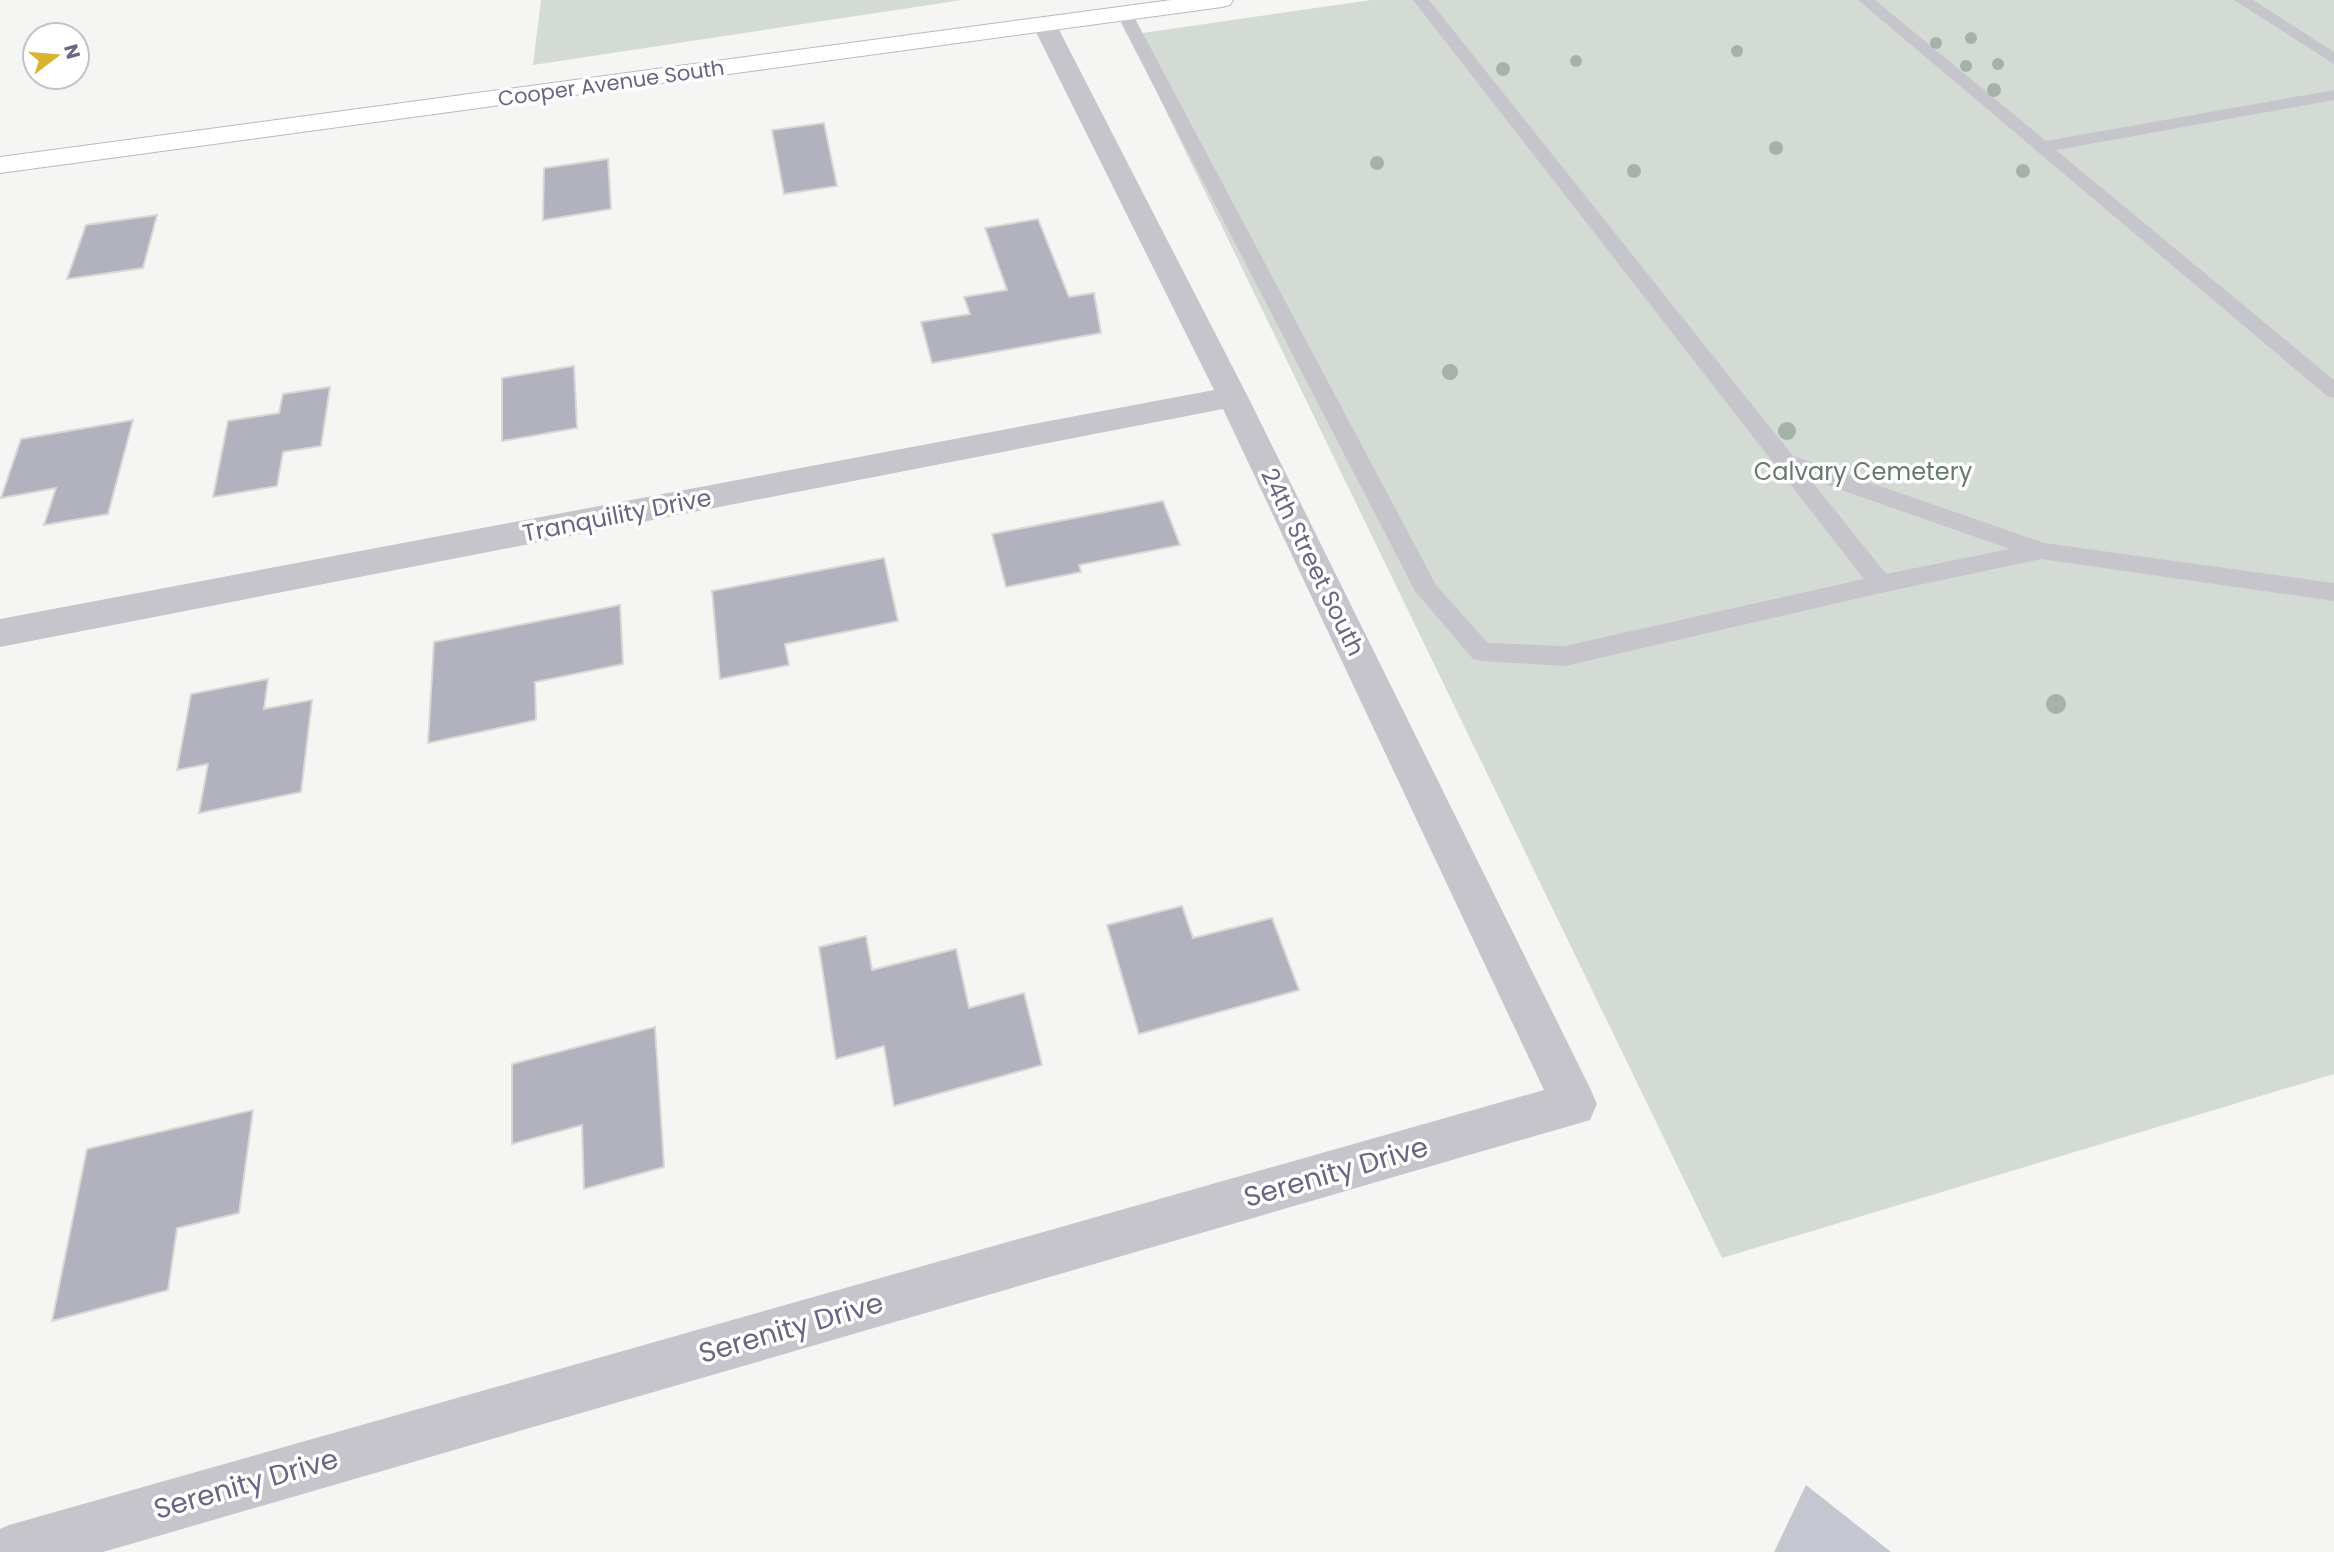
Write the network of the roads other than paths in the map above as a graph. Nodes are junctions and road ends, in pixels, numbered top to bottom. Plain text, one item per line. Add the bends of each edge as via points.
1 (1222, 0) edge
2 (1420, 0) edge
3 (1866, 0) edge
4 (2242, 0) edge
5 (1124, 13) junction
6 (1044, 24) junction
7 (2334, 59) edge
8 (2334, 95) edge
9 (2041, 147) junction
10 (0, 165) edge
11 (2334, 391) edge
12 (1233, 397) junction
13 (1783, 461) junction
14 (2041, 551) junction
15 (1881, 584) junction
16 (2334, 592) edge
17 (0, 633) edge
18 (1574, 1104) joint
19 (9, 1552) edge

1 - 5 street, Cooper Avenue South
2 - 13 lane
3 - 9 lane
4 - 7 lane
5 - 6 street, Cooper Avenue South
5 - 15 lane via 1427,591 1482,652 1565,656
6 - 10 street, Cooper Avenue South
6 - 12 street, 24th Street South
8 - 9 lane
9 - 11 lane
12 - 17 street, Tranquility Drive
12 - 18 street, 24th Street South
13 - 14 lane
13 - 15 lane
14 - 15 lane
14 - 16 lane
18 - 19 street, Serenity Drive

